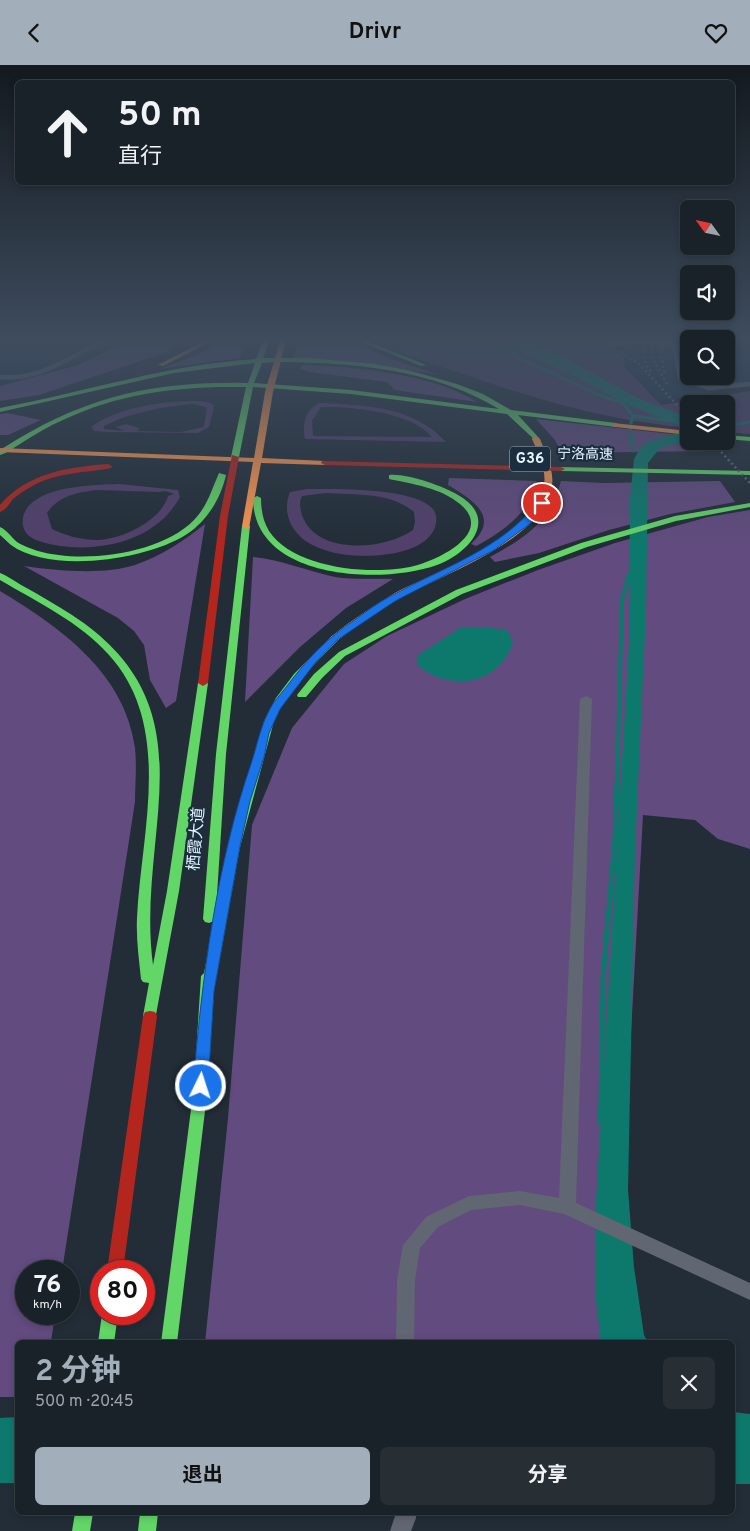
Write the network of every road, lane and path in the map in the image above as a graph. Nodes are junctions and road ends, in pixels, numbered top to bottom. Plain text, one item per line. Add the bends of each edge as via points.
1 (83, 409) edge
2 (239, 409) edge
3 (244, 409) edge
4 (267, 409) edge
5 (272, 409) edge
6 (493, 409) edge
7 (505, 409) edge
8 (560, 409) edge
9 (635, 427) junction
10 (680, 432) edge
11 (735, 438) edge
12 (750, 439) edge
13 (0, 440) edge
14 (0, 452) edge
15 (47, 455) junction
16 (178, 457) junction
17 (308, 461) junction
18 (750, 463) edge
19 (163, 465) junction
20 (750, 473) edge
21 (750, 505) edge
22 (0, 510) edge
23 (0, 530) edge
24 (0, 576) edge
25 (586, 699) dead end
26 (292, 707) dead end
27 (283, 719) dead end
28 (258, 757) junction
29 (208, 991) junction
30 (151, 1005) junction
31 (567, 1207) junction
32 (116, 1260) edge
33 (750, 1292) edge
34 (108, 1325) edge
35 (106, 1340) edge
36 (169, 1340) edge
37 (405, 1340) edge
38 (84, 1515) edge
39 (149, 1515) edge
40 (81, 1531) edge
41 (147, 1531) edge

1 - 14 highway via 29,432
2 - 23 highway via 228,433 221,480 211,502 200,519 173,538 141,551 87,559 28,550 8,540
3 - 30 highway, 栖霞大道 via 224,516 173,891
4 - 29 highway, 栖霞大道 via 249,501 222,745 211,872
5 - 17 highway via 271,430 255,509 262,527 283,549 304,561 335,569 390,571 427,565 445,558 460,548 473,533 476,522 470,509 439,487
6 - 9 highway
7 - 28 highway via 529,429 544,450 551,475 546,495 536,511 528,521 491,548 372,611 334,638 311,661 275,709
8 - 9 highway
9 - 10 highway
11 - 12 highway
13 - 16 highway, 宁洛高速 / G36 via 58,443
14 - 15 highway, 宁洛高速 / G36
15 - 16 highway, 宁洛高速 / G36
15 - 19 highway
16 - 17 highway, 宁洛高速 / G36
16 - 17 highway
16 - 19 highway
17 - 18 highway, 宁洛高速 / G36 via 486,458
17 - 20 highway, 宁洛高速 / G36
19 - 22 highway via 92,467 54,474 15,493
21 - 26 highway via 675,519 584,545 459,593 342,654
24 - 30 highway via 102,643 125,667 140,692 153,736 153,821 143,913
25 - 31 street
27 - 28 highway
28 - 29 highway via 238,828
29 - 36 highway, 栖霞大道
30 - 32 highway, 栖霞大道
31 - 33 street
31 - 37 street via 520,1198 469,1203 432,1222 412,1245 406,1280
34 - 35 highway
38 - 40 highway
39 - 41 highway

